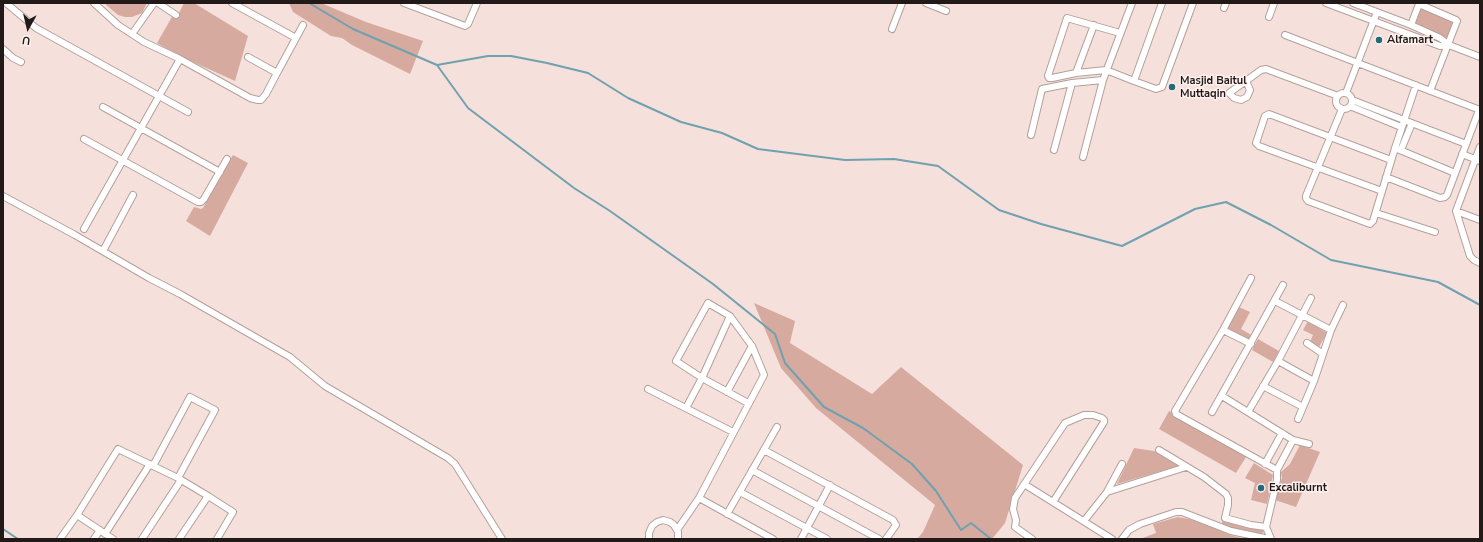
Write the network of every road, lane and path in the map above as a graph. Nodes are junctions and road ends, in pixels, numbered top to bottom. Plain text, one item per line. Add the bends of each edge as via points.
1 (6, 3) edge
2 (94, 3) edge
3 (154, 3) edge
4 (158, 3) edge
5 (232, 3) edge
6 (404, 3) edge
7 (477, 3) edge
8 (902, 3) edge
9 (926, 3) edge
10 (1132, 3) edge
11 (1162, 3) edge
12 (1193, 3) edge
13 (1274, 3) edge
14 (1326, 3) edge
15 (1353, 3) edge
16 (1419, 4) edge
17 (946, 11) dead end
18 (1377, 12) junction
19 (176, 15) dead end
20 (1269, 17) dead end
21 (1374, 21) junction
22 (303, 25) dead end
23 (1094, 25) junction
24 (1411, 25) junction
25 (892, 29) dead end
26 (1120, 33) junction
27 (132, 34) junction
28 (1285, 35) dead end
29 (296, 38) junction
30 (1449, 45) junction
31 (3, 49) edge
32 (248, 57) dead end
33 (1480, 57) edge
34 (180, 59) junction
35 (21, 62) dead end
36 (1358, 63) junction
37 (1106, 70) junction
38 (277, 73) junction
39 (1076, 73) junction
40 (1103, 80) junction
41 (1134, 81) junction
42 (1246, 81) dead end
43 (1072, 83) junction
44 (1416, 85) junction
45 (1430, 91) junction
46 (1346, 93) junction
47 (159, 96) junction
48 (1337, 98) junction
49 (1351, 103) junction
50 (103, 107) dead end
51 (1342, 108) junction
52 (1480, 110) edge
53 (188, 112) dead end
54 (1404, 120) junction
55 (1412, 123) junction
56 (142, 127) junction
57 (1402, 127) junction
58 (1031, 135) dead end
59 (1331, 136) junction
60 (84, 139) dead end
61 (1466, 144) junction
62 (1480, 147) edge
63 (1398, 149) junction
64 (1054, 150) dead end
65 (1462, 154) junction
66 (1084, 157) dead end
67 (227, 159) dead end
68 (123, 160) junction
69 (1391, 160) junction
70 (1478, 160) edge
71 (1317, 167) junction
72 (220, 172) junction
73 (1455, 174) junction
74 (1386, 177) junction
75 (1382, 191) junction
76 (133, 195) dead end
77 (3, 196) edge
78 (1456, 211) junction
79 (1376, 213) junction
80 (1480, 220) edge
81 (84, 229) dead end
82 (1435, 232) dead end
83 (103, 251) junction
84 (1480, 263) edge
85 (1251, 278) dead end
86 (1283, 285) dead end
87 (1311, 298) dead end
88 (1275, 301) junction
89 (1343, 305) dead end
90 (1302, 314) junction
91 (730, 316) junction
92 (1223, 330) junction
93 (1331, 330) junction
94 (1307, 343) dead end
95 (1251, 344) junction
96 (752, 346) junction
97 (1323, 354) junction
98 (1278, 361) junction
99 (702, 378) junction
100 (1314, 381) junction
101 (1263, 386) junction
102 (648, 389) dead end
103 (727, 392) junction
104 (1222, 396) junction
105 (748, 403) junction
106 (1303, 407) junction
107 (686, 408) junction
108 (1212, 412) dead end
109 (1248, 412) junction
110 (1298, 419) dead end
111 (777, 427) dead end
112 (733, 432) junction
113 (1282, 433) junction
114 (1294, 440) junction
115 (1309, 444) dead end
116 (764, 450) junction
117 (1158, 450) dead end
118 (1122, 464) dead end
119 (1265, 464) junction
120 (151, 465) junction
121 (1186, 467) junction
122 (752, 470) junction
123 (1277, 470) junction
124 (180, 479) junction
125 (1024, 484) junction
126 (830, 485) junction
127 (740, 492) junction
128 (1107, 492) junction
129 (208, 496) junction
130 (699, 498) junction
131 (1053, 502) junction
132 (819, 506) junction
133 (727, 514) junction
134 (77, 515) junction
135 (1225, 518) junction
136 (1084, 521) junction
137 (1216, 525) junction
138 (1266, 527) junction
139 (807, 528) junction
140 (677, 530) junction
141 (102, 532) junction
142 (143, 537) edge
143 (60, 539) edge
144 (94, 539) edge
145 (112, 539) edge
146 (150, 539) edge
147 (179, 539) edge
148 (217, 539) edge
149 (502, 539) edge
150 (649, 539) edge
151 (679, 539) edge
152 (773, 539) edge
153 (801, 539) edge
154 (827, 539) edge
155 (879, 539) edge
156 (886, 539) edge
157 (1032, 539) edge
158 (1112, 539) edge
159 (1122, 539) edge
160 (1270, 539) edge

1 - 47 street via 36,28
2 - 27 street
3 - 27 street
4 - 19 street
5 - 29 street
6 - 7 street via 465,26
8 - 25 street
9 - 17 street
10 - 26 street
11 - 41 street
12 - 41 street via 1162,87 1156,89
13 - 20 street
14 - 21 street
15 - 18 street
16 - 24 street
16 - 30 street via 1456,20 1458,23
18 - 21 street
18 - 24 street
21 - 30 street via 1440,46
21 - 36 street
22 - 29 street
23 - 26 street
23 - 39 street
23 - 39 street via 1066,19 1048,76 1052,78
24 - 30 street via 1440,38
26 - 37 street
27 - 34 street
28 - 36 street
29 - 38 street
30 - 33 street
30 - 45 street
31 - 35 street
32 - 38 street
34 - 38 street via 254,100 261,100
34 - 47 street
36 - 44 street
36 - 46 street
37 - 39 street
37 - 40 street
37 - 41 street
40 - 43 street
40 - 66 street
42 - 48 street via 1261,70
43 - 58 street via 1042,89
43 - 64 street
44 - 45 street
44 - 54 street
45 - 52 street
46 - 48 street
46 - 49 street via 1350,96
47 - 53 street
47 - 56 street
48 - 51 street via 1337,105
49 - 51 street via 1345,109
49 - 54 street
49 - 57 street
50 - 56 street
51 - 59 street
52 - 61 street
54 - 55 street
54 - 57 street
55 - 61 street
55 - 63 street
56 - 68 street
56 - 72 street
57 - 63 street
59 - 69 street
59 - 71 street
59 - 71 street via 1269,114 1265,116 1257,144
60 - 68 street
61 - 65 street
62 - 70 street
63 - 69 street
63 - 73 street
65 - 70 street
65 - 73 street
67 - 72 street
68 - 72 street via 198,202 204,199
68 - 81 street
69 - 74 street
70 - 78 street
71 - 75 street
71 - 79 street via 1306,196 1308,201 1370,224
73 - 74 street via 1447,195 1441,198
74 - 75 street
75 - 79 street
76 - 83 street
77 - 83 street
78 - 80 street
78 - 84 street via 1470,256
79 - 82 street
83 - 149 street via 290,357 325,386 448,458 455,464
85 - 92 street
86 - 88 street
87 - 90 street
88 - 90 street
88 - 95 street
89 - 93 street
90 - 93 street
90 - 98 street
91 - 96 street
91 - 99 street
91 - 99 street via 708,303 676,362
92 - 95 street
92 - 119 street via 1175,411 1176,414
93 - 97 street
94 - 97 street
95 - 104 street
96 - 103 street
96 - 105 street via 764,375
97 - 100 street
98 - 100 street
98 - 101 street
99 - 103 street
99 - 107 street
100 - 106 street
101 - 106 street
101 - 109 street
102 - 107 street
103 - 105 street
104 - 108 street
104 - 109 street
105 - 112 street
106 - 110 street
107 - 112 street
109 - 113 street
111 - 116 street
112 - 130 street
113 - 114 street
113 - 119 street
114 - 115 street
114 - 123 street
116 - 122 street
116 - 126 street
117 - 121 street
118 - 128 street
119 - 123 street
120 - 124 street
120 - 124 street via 190,397 215,410
120 - 134 street via 118,449
120 - 141 street
121 - 128 street
121 - 135 street via 1226,494 1228,505
122 - 127 street
122 - 132 street
123 - 138 street
124 - 129 street
124 - 142 street
125 - 131 street
125 - 131 street via 1065,423 1084,415 1102,418 1104,422
125 - 157 street via 1015,498 1015,527
126 - 132 street
126 - 156 street via 893,520 896,525
127 - 133 street
127 - 139 street
128 - 136 street
129 - 147 street
129 - 148 street via 233,512
130 - 133 street
130 - 140 street
131 - 136 street
132 - 139 street
132 - 155 street
133 - 152 street
134 - 141 street
134 - 143 street
135 - 137 street
135 - 138 street
136 - 158 street
137 - 159 street via 1176,512 1140,524
137 - 160 street via 1231,531
138 - 160 street
139 - 153 street
139 - 154 street
140 - 150 street via 670,522 659,521 651,528
140 - 151 street
141 - 144 street
141 - 145 street
142 - 146 street

